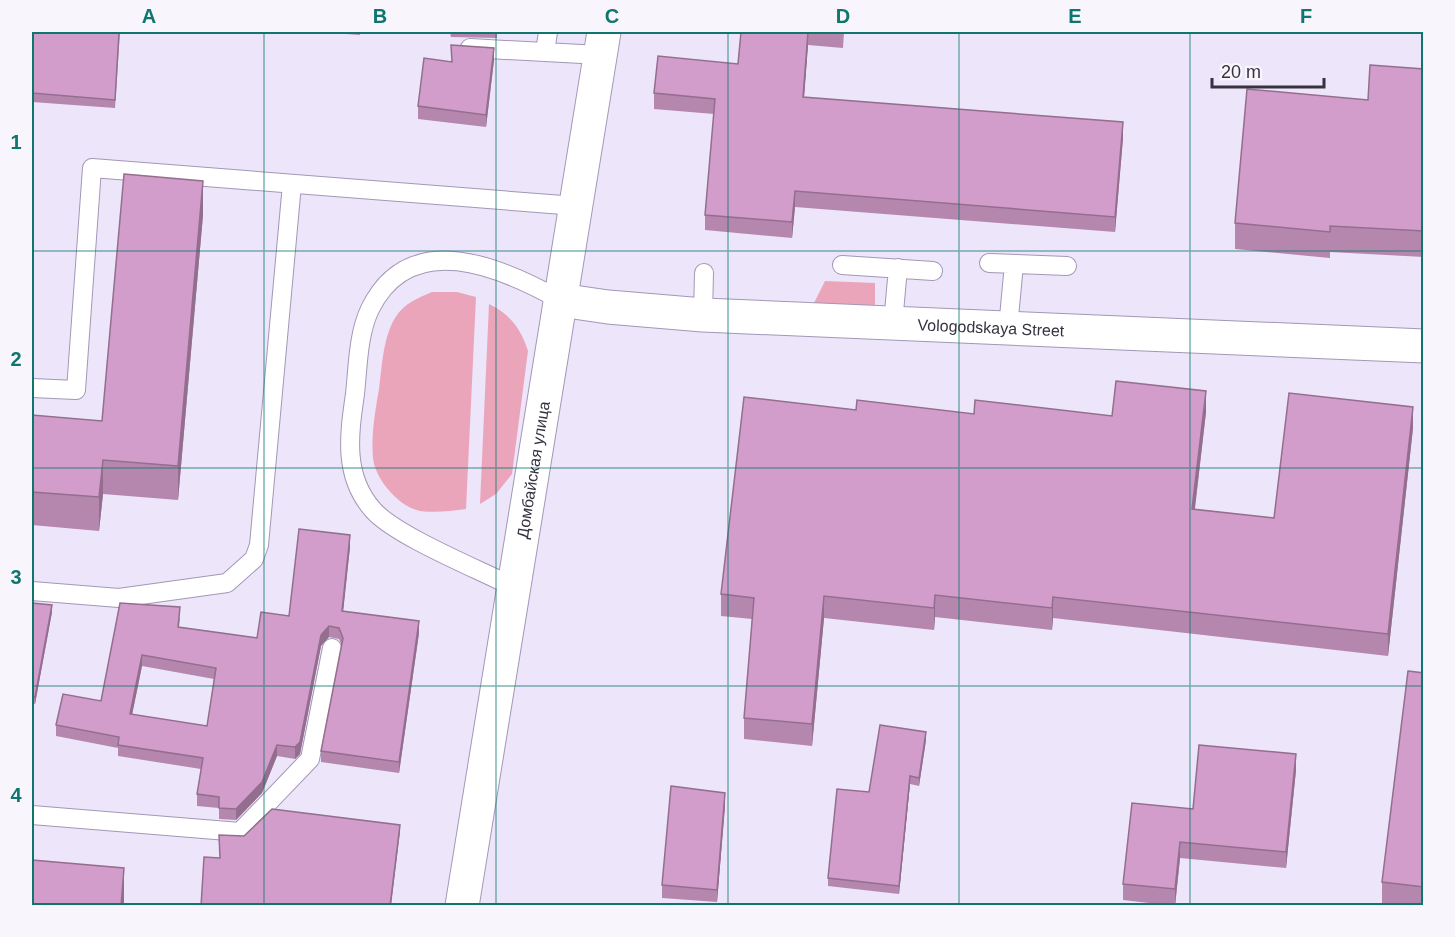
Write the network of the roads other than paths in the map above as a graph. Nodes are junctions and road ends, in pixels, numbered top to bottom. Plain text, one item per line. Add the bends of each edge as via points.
1 (548, 32) edge
2 (602, 43) edge
3 (454, 47) edge
4 (545, 52) junction
5 (292, 184) junction
6 (576, 206) junction
7 (989, 263) dead end
8 (1014, 264) junction
9 (842, 265) dead end
10 (1067, 266) dead end
11 (898, 268) junction
12 (933, 271) dead end
13 (704, 273) dead end
14 (560, 300) junction
15 (703, 315) junction
16 (893, 323) junction
17 (1008, 328) junction
18 (1424, 346) edge
19 (32, 388) edge
20 (513, 586) junction
21 (32, 591) edge
22 (332, 648) dead end
23 (32, 815) edge
24 (463, 902) edge

1 - 4 lane
2 - 4 lane
2 - 6 street, Домбайская улица
3 - 4 lane
5 - 6 lane
5 - 19 lane via 92,168 76,390
5 - 21 lane via 259,545 254,559 227,583 119,598
6 - 14 street, Домбайская улица
7 - 8 lane
8 - 10 lane
8 - 17 lane
9 - 11 lane
11 - 12 lane
11 - 16 lane
13 - 15 lane
14 - 15 street, Vologodskaya Street
14 - 20 street, Домбайская улица
14 - 20 lane via 521,278 475,263 440,260 411,266 384,285 369,311 361,342 349,440 351,471 361,493 374,512 396,528
15 - 16 street, Vologodskaya Street
16 - 17 street, Vologodskaya Street
17 - 18 street, Vologodskaya Street
20 - 24 street, Домбайская улица
22 - 23 lane via 310,759 240,832

